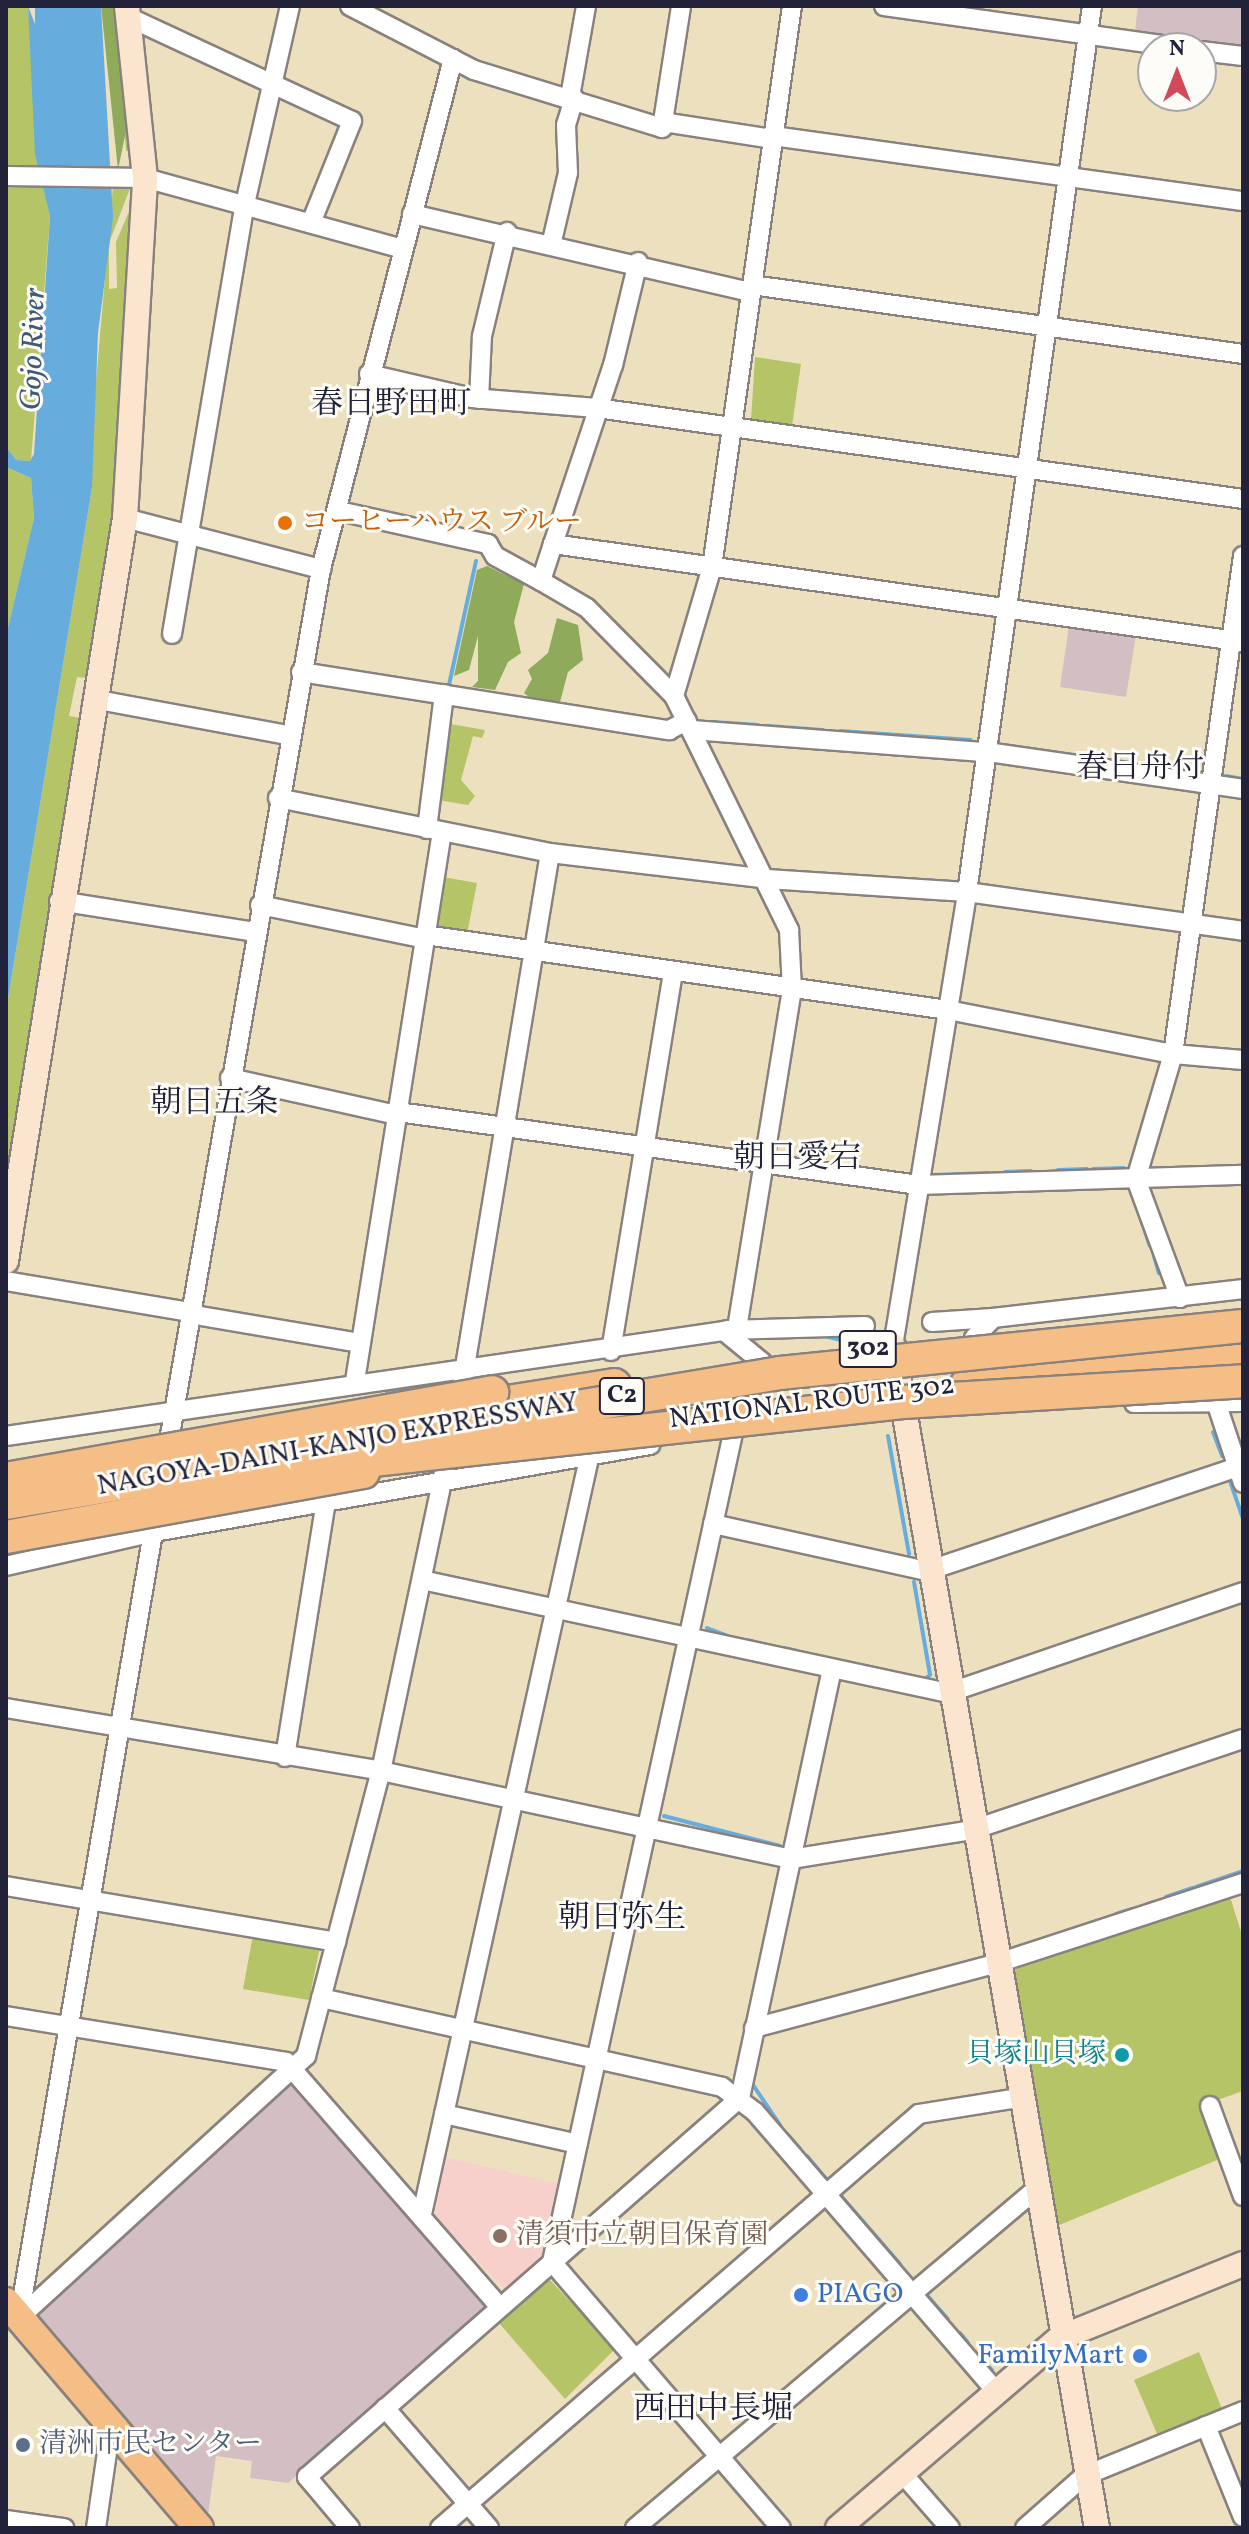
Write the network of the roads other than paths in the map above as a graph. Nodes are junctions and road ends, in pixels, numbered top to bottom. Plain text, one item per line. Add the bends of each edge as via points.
1 (290, 6) edge
2 (350, 6) edge
3 (586, 6) edge
4 (681, 6) edge
5 (792, 6) edge
6 (884, 6) edge
7 (1092, 6) edge
8 (127, 11) edge
9 (377, 12) edge
10 (1088, 35) junction
11 (1137, 42) edge
12 (1217, 53) edge
13 (1243, 56) edge
14 (453, 59) junction
15 (273, 84) junction
16 (572, 98) junction
17 (663, 122) junction
18 (773, 137) junction
19 (6, 176) edge
20 (1068, 176) junction
21 (139, 178) junction
22 (1243, 201) edge
23 (245, 204) junction
24 (412, 214) junction
25 (311, 223) junction
26 (507, 232) junction
27 (552, 241) junction
28 (403, 249) junction
29 (638, 262) junction
30 (752, 288) junction
31 (1047, 327) junction
32 (1243, 354) edge
33 (369, 374) junction
34 (479, 399) junction
35 (597, 408) junction
36 (732, 427) junction
37 (1027, 468) junction
38 (1243, 499) edge
39 (339, 511) junction
40 (125, 518) junction
41 (189, 534) junction
42 (553, 544) junction
43 (1243, 556) edge
44 (712, 567) junction
45 (321, 569) junction
46 (541, 581) junction
47 (1008, 608) junction
48 (172, 634) dead end
49 (1237, 641) edge
50 (301, 672) junction
51 (444, 694) junction
52 (674, 696) junction
53 (93, 699) junction
54 (689, 725) junction
55 (287, 735) junction
56 (987, 752) junction
57 (1211, 784) junction
58 (1243, 789) edge
59 (278, 798) junction
60 (434, 830) junction
61 (550, 853) junction
62 (767, 879) junction
63 (967, 892) junction
64 (59, 901) junction
65 (260, 905) junction
66 (1191, 924) junction
67 (1243, 931) edge
68 (255, 932) junction
69 (425, 937) junction
70 (533, 954) junction
71 (673, 973) junction
72 (792, 989) junction
73 (948, 1010) junction
74 (1173, 1054) junction
75 (1243, 1060) edge
76 (230, 1078) junction
77 (397, 1113) junction
78 (504, 1132) junction
79 (644, 1150) junction
80 (764, 1165) junction
81 (1243, 1175) edge
82 (1136, 1179) junction
83 (919, 1185) junction
84 (6, 1261) edge
85 (6, 1281) edge
86 (1243, 1289) edge
87 (1180, 1298) junction
88 (1243, 1312) edge
89 (190, 1313) junction
90 (932, 1322) dead end
91 (865, 1326) dead end
92 (1243, 1326) edge
93 (984, 1328) junction
94 (731, 1329) junction
95 (361, 1343) junction
96 (893, 1346) junction
97 (1243, 1349) edge
98 (611, 1351) junction
99 (1243, 1360) edge
100 (763, 1363) junction
101 (1032, 1363) junction
102 (467, 1365) junction
103 (353, 1381) junction
104 (1243, 1381) edge
105 (895, 1392) junction
106 (494, 1398) junction
107 (810, 1402) junction
108 (1216, 1402) junction
109 (1243, 1402) edge
110 (1077, 1403) junction
111 (943, 1411) dead end
112 (174, 1414) junction
113 (857, 1419) dead end
114 (781, 1427) junction
115 (733, 1433) junction
116 (6, 1436) edge
117 (590, 1454) junction
118 (337, 1464) junction
119 (1240, 1475) edge
120 (6, 1479) edge
121 (443, 1479) junction
122 (6, 1490) edge
123 (325, 1502) junction
124 (6, 1503) edge
125 (6, 1524) edge
126 (713, 1524) junction
127 (154, 1532) junction
128 (6, 1537) edge
129 (6, 1566) edge
130 (927, 1571) junction
131 (422, 1580) junction
132 (1243, 1592) edge
133 (556, 1609) junction
134 (688, 1639) junction
135 (832, 1670) junction
136 (948, 1693) junction
137 (6, 1708) edge
138 (120, 1726) junction
139 (1243, 1739) edge
140 (285, 1757) junction
141 (381, 1771) junction
142 (514, 1799) junction
143 (647, 1828) junction
144 (972, 1830) junction
145 (791, 1859) junction
146 (1243, 1883) edge
147 (6, 1886) edge
148 (90, 1900) junction
149 (336, 1942) junction
150 (995, 1964) junction
151 (321, 1998) junction
152 (6, 2016) edge
153 (68, 2026) junction
154 (754, 2028) junction
155 (463, 2029) junction
156 (596, 2059) junction
157 (295, 2072) junction
158 (740, 2098) junction
159 (1018, 2098) junction
160 (1210, 2106) dead end
161 (444, 2114) junction
162 (578, 2144) junction
163 (1035, 2190) junction
164 (827, 2194) junction
165 (1243, 2196) edge
166 (422, 2214) junction
167 (552, 2262) junction
168 (1243, 2264) edge
169 (912, 2294) junction
170 (500, 2307) junction
171 (13, 2310) edge
172 (1060, 2338) junction
173 (636, 2359) junction
174 (997, 2392) junction
175 (385, 2408) junction
176 (1243, 2411) edge
177 (111, 2425) junction
178 (1206, 2426) junction
179 (720, 2457) junction
180 (902, 2473) junction
181 (1084, 2476) junction
182 (469, 2504) junction
183 (1243, 2517) edge
184 (6, 2520) edge
185 (64, 2528) edge
186 (96, 2528) edge
187 (199, 2528) edge
188 (350, 2528) edge
189 (440, 2528) edge
190 (489, 2528) edge
191 (635, 2528) edge
192 (781, 2528) edge
193 (838, 2528) edge
194 (950, 2528) edge
195 (1025, 2528) edge
196 (1097, 2528) edge

1 - 15 street
2 - 9 street
3 - 16 street
4 - 17 street
5 - 18 street
6 - 10 street
7 - 10 street
8 - 15 street
8 - 21 street
9 - 14 street
10 - 11 street
10 - 20 street
12 - 13 street
14 - 16 street
14 - 24 street
15 - 23 street
15 - 25 street via 352,121
16 - 17 street via 662,128
16 - 27 street via 566,125 568,173
17 - 18 street
18 - 20 street
18 - 30 street
19 - 21 street
20 - 22 street
20 - 31 street
21 - 23 street
21 - 40 street
23 - 25 street
23 - 41 street
24 - 26 street
24 - 28 street
25 - 28 street
26 - 27 street
26 - 34 street via 482,336
27 - 29 street
28 - 33 street
29 - 30 street
29 - 35 street
30 - 31 street
30 - 36 street
31 - 32 street
31 - 37 street
33 - 34 street
33 - 39 street
34 - 35 street
35 - 36 street
35 - 42 street
36 - 37 street
36 - 44 street
37 - 38 street
37 - 47 street
39 - 45 street
39 - 46 street via 488,544 495,556
40 - 41 street
40 - 53 street
41 - 45 street
41 - 48 street
42 - 44 street
42 - 46 street
43 - 49 street
44 - 47 street
44 - 52 street
45 - 50 street
46 - 52 street via 587,608
47 - 49 street
47 - 56 street
49 - 57 street
50 - 51 street
50 - 55 street
51 - 54 street via 669,730
51 - 60 street
52 - 54 street
53 - 55 street
53 - 64 street
54 - 56 street
54 - 62 street
55 - 59 street
56 - 57 street
56 - 63 street
57 - 58 street
57 - 66 street
59 - 60 street
59 - 65 street
60 - 61 street
60 - 69 street
61 - 62 street
61 - 70 street
62 - 63 street
62 - 72 street via 789,930
63 - 66 street
63 - 73 street
64 - 68 street
64 - 84 street
65 - 68 street
65 - 69 street
66 - 67 street
66 - 74 street
68 - 76 street
69 - 70 street
69 - 77 street
70 - 71 street
70 - 78 street
71 - 72 street
71 - 79 street
72 - 73 street
72 - 80 street
73 - 74 street
73 - 83 street
74 - 75 street
74 - 82 street
76 - 77 street
76 - 89 street
77 - 78 street
77 - 95 street
78 - 79 street
78 - 102 street
79 - 80 street
79 - 98 street
80 - 83 street
80 - 94 street
81 - 82 street
82 - 83 street
82 - 87 street
83 - 96 street
85 - 89 street
86 - 87 street
87 - 93 street
88 - 93 highway, NATIONAL ROUTE 302 / 302
88 - 101 highway, bridge
89 - 95 street
89 - 112 street
90 - 93 street
91 - 94 street
92 - 101 highway, NAGOYA-DAINI-KANJO EXPRESSWAY / C2, bridge
93 - 96 highway, NATIONAL ROUTE 302 / 302
94 - 98 street
94 - 100 street
95 - 103 street
96 - 100 highway, NATIONAL ROUTE 302 / 302
96 - 105 street
97 - 101 highway, NAGOYA-DAINI-KANJO EXPRESSWAY / C2
98 - 102 street
99 - 101 highway
100 - 106 highway, NATIONAL ROUTE 302 / 302
101 - 105 highway, NATIONAL ROUTE 302 / 302
101 - 110 street
101 - 118 highway, NAGOYA-DAINI-KANJO EXPRESSWAY / C2, bridge via 768,1395
101 - 124 highway, NAGOYA-DAINI-KANJO EXPRESSWAY / C2, bridge via 644,1393
102 - 103 street
102 - 121 street
103 - 112 street
103 - 123 street
104 - 118 highway, bridge via 903,1402
105 - 107 highway, NATIONAL ROUTE 302 / 302
105 - 130 street
106 - 120 highway, bridge
106 - 122 highway
107 - 114 street
107 - 128 highway, NATIONAL ROUTE 302 / 302, bridge via 504,1446
108 - 109 street
108 - 110 street
108 - 119 street
110 - 111 street
112 - 116 street
112 - 127 street
113 - 114 street
114 - 115 street
115 - 117 street
115 - 126 street
117 - 121 street
117 - 133 street
118 - 125 highway, NAGOYA-DAINI-KANJO EXPRESSWAY / C2
119 - 130 street
121 - 123 street
121 - 131 street
123 - 127 street
123 - 140 street
126 - 130 street
126 - 134 street
127 - 129 street
127 - 138 street
130 - 136 street
131 - 133 street
131 - 141 street
132 - 136 street
133 - 134 street
133 - 142 street
134 - 135 street
134 - 143 street
135 - 136 street
135 - 145 street
136 - 144 street
137 - 138 street
138 - 140 street
138 - 148 street
139 - 144 street
140 - 141 street
141 - 142 street
141 - 149 street
142 - 143 street
142 - 155 street
143 - 145 street
143 - 156 street
144 - 145 street
144 - 150 street
145 - 154 street
146 - 150 street
147 - 148 street
148 - 149 street
148 - 153 street
149 - 151 street
150 - 154 street
150 - 159 street
151 - 155 street
151 - 157 street
152 - 153 street
153 - 157 street via 286,2062
153 - 171 street
154 - 158 street
155 - 156 street
155 - 161 street
156 - 158 street
156 - 162 street
157 - 166 street
157 - 171 street
158 - 164 street
158 - 167 street
159 - 163 street
159 - 164 street via 919,2114
160 - 165 street
161 - 162 street
161 - 166 street
162 - 167 street
163 - 169 street
163 - 172 street
164 - 169 street
164 - 173 street
166 - 170 street
167 - 170 street
167 - 173 street
168 - 172 street
169 - 174 street
169 - 179 street
170 - 175 street
171 - 177 main road
172 - 174 street
172 - 181 street
173 - 179 street
173 - 182 street
174 - 180 street
175 - 182 street
175 - 188 street via 307,2477
176 - 178 street
177 - 186 street
177 - 187 main road
178 - 181 street
178 - 183 street
179 - 191 street
179 - 192 street
180 - 193 street
180 - 194 street
181 - 195 street
181 - 196 street
182 - 189 street
182 - 190 street
184 - 185 street

